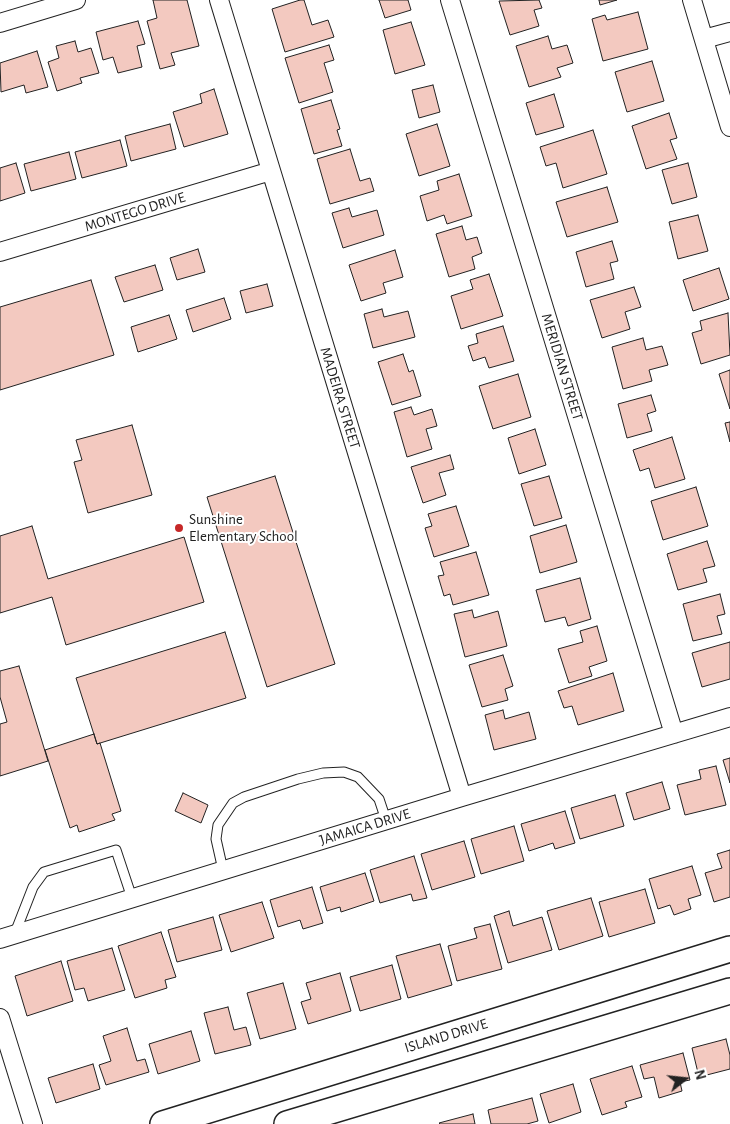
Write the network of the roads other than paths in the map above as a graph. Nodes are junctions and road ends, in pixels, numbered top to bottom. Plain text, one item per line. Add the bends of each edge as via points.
1 (76, 0) edge
2 (219, 0) edge
3 (450, 0) edge
4 (692, 0) edge
5 (0, 23) edge
6 (730, 32) edge
7 (704, 40) junction
8 (730, 127) edge
9 (271, 171) junction
10 (0, 252) edge
11 (730, 718) edge
12 (674, 734) junction
13 (462, 796) junction
14 (386, 820) junction
15 (223, 870) junction
16 (132, 898) junction
17 (7, 937) edge
18 (730, 949) edge
19 (730, 990) edge
20 (0, 1018) edge
21 (33, 1124) edge
22 (163, 1124) edge
23 (287, 1124) edge

1 - 5 street
2 - 9 street, MADEIRA STREET
3 - 12 street, MERIDIAN STREET
4 - 7 street
6 - 7 street
7 - 8 street
9 - 10 street, MONTEGO DRIVE
9 - 13 street, MADEIRA STREET
11 - 12 street, JAMAICA DRIVE
12 - 13 street, JAMAICA DRIVE
13 - 14 street, JAMAICA DRIVE
14 - 15 street, JAMAICA DRIVE
14 - 15 lane via 379,799 358,778 344,772 298,779 244,796 233,803 218,825 216,839
15 - 16 street, JAMAICA DRIVE
16 - 17 street, JAMAICA DRIVE
16 - 17 lane via 116,850 44,872
18 - 22 street, ISLAND DRIVE
19 - 23 street
20 - 21 street

